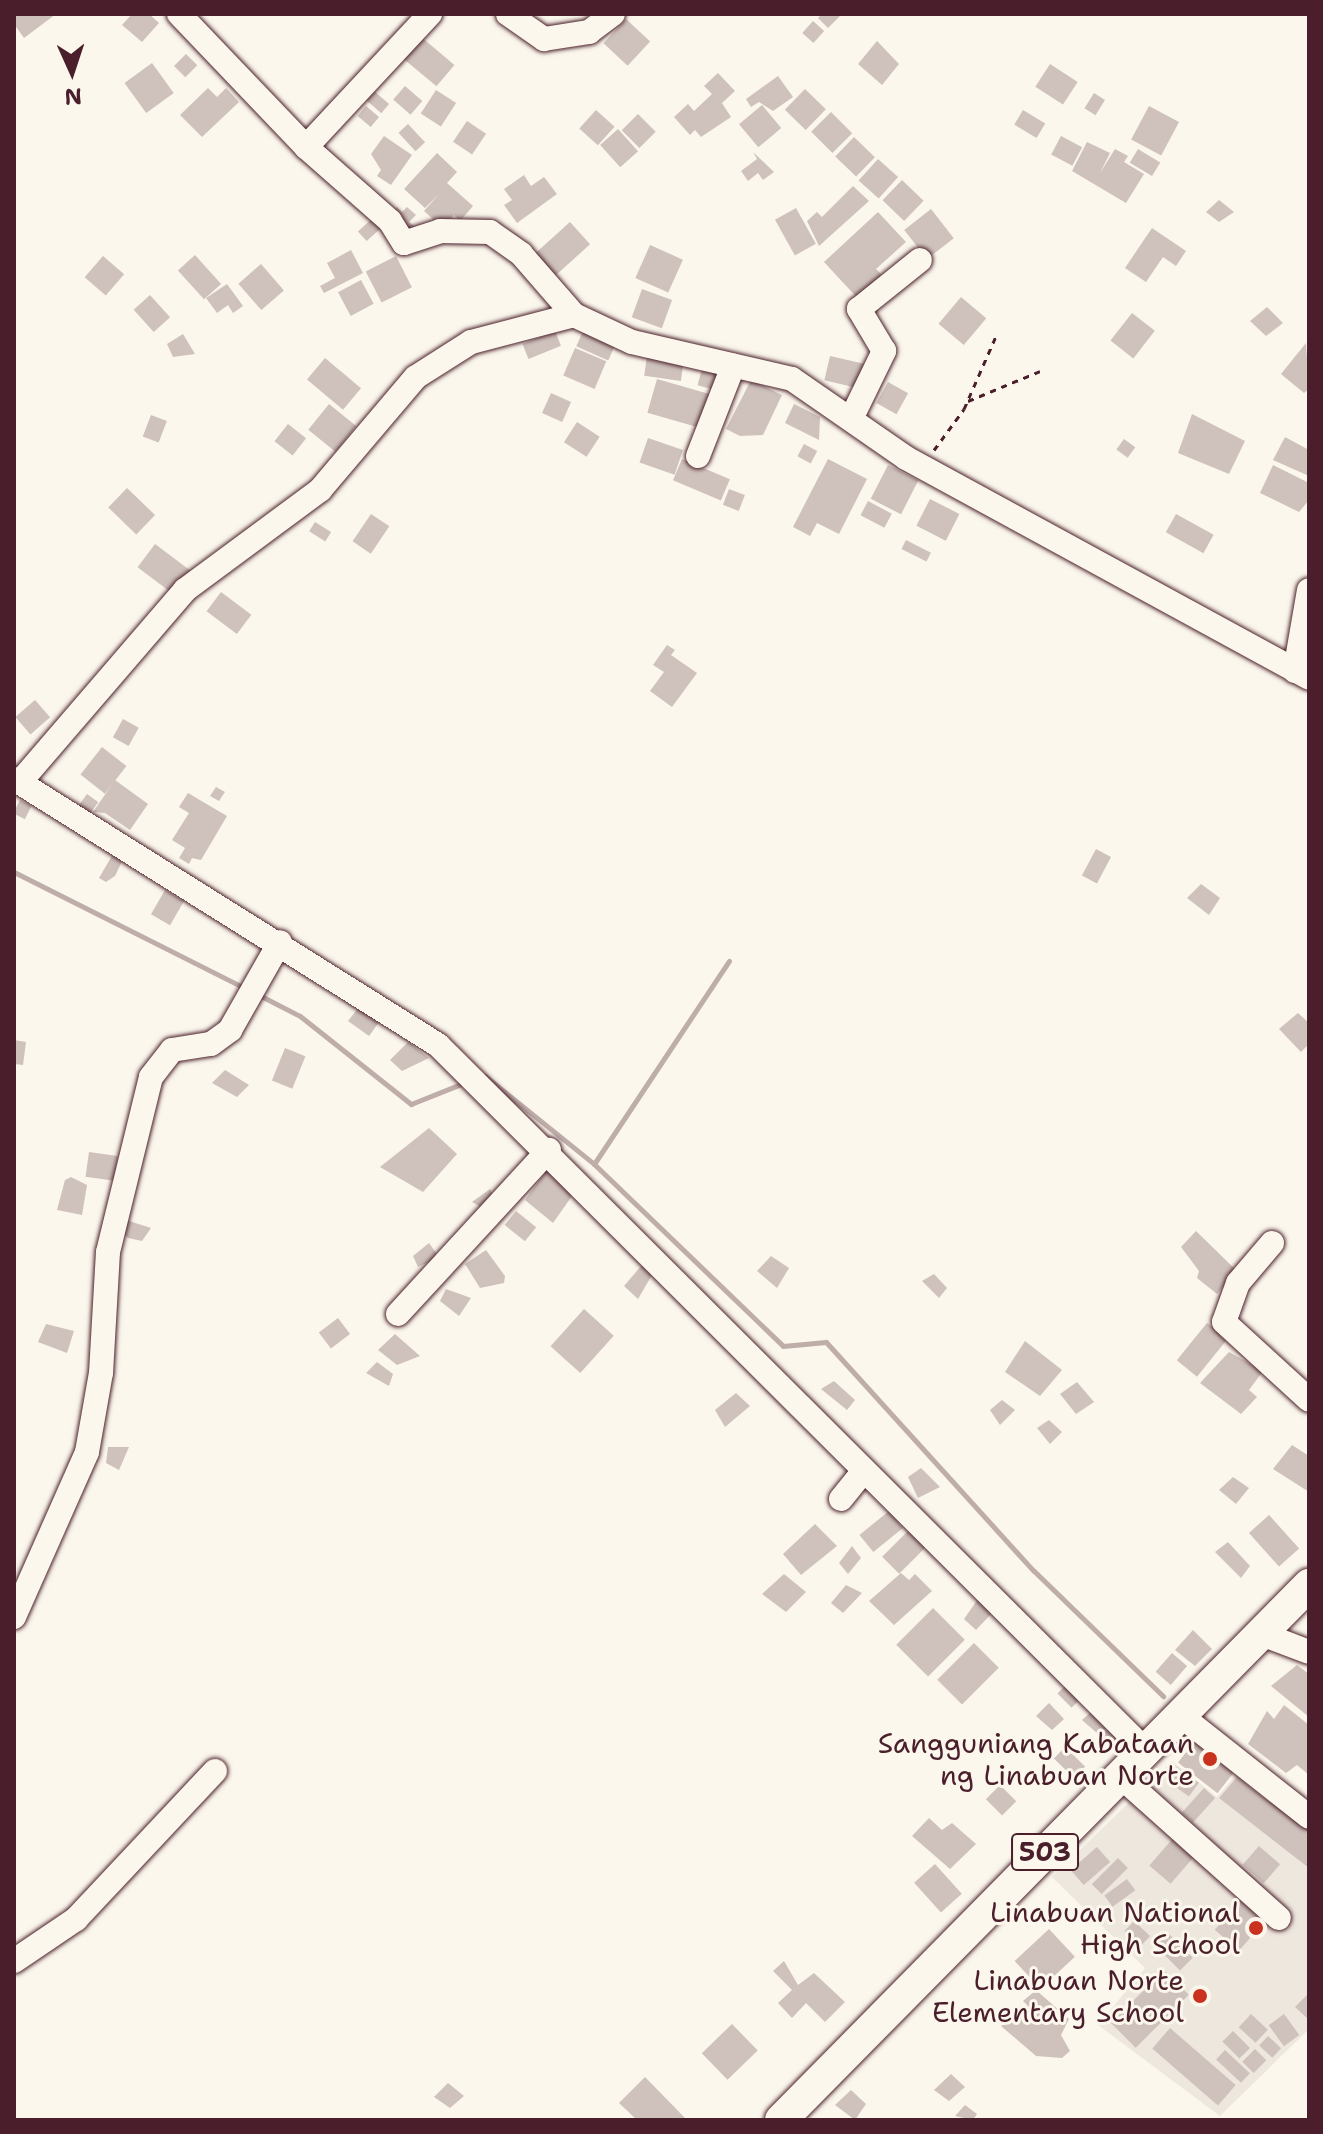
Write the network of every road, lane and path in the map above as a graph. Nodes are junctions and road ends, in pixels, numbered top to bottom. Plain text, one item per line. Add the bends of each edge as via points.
1 (179, 14) edge
2 (430, 14) edge
3 (508, 14) edge
4 (613, 14) edge
5 (306, 147) junction
6 (920, 260) dead end
7 (574, 315) junction
8 (997, 334) dead end
9 (733, 366) junction
10 (1040, 371) dead end
11 (968, 401) junction
12 (851, 419) junction
13 (698, 456) dead end
14 (909, 460) junction
15 (1309, 590) edge
16 (1302, 675) edge
17 (17, 781) edge
18 (280, 942) junction
19 (549, 1150) junction
20 (1272, 1243) dead end
21 (398, 1314) dead end
22 (1309, 1400) edge
23 (864, 1471) junction
24 (841, 1499) dead end
25 (1309, 1585) edge
26 (14, 1617) edge
27 (1262, 1634) junction
28 (1309, 1652) edge
29 (1180, 1715) junction
30 (1145, 1750) junction
31 (215, 1771) dead end
32 (1120, 1776) junction
33 (1309, 1817) edge
34 (1279, 1918) dead end
35 (14, 1961) edge
36 (781, 2120) edge

1 - 5 street
2 - 5 street
3 - 4 street via 544,39 589,32
5 - 7 street via 390,221 404,243 440,231 490,232 521,254
6 - 12 street via 859,309 884,351
7 - 9 street via 632,342
7 - 17 street via 471,342 416,377 320,490 185,590
8 - 11 path
9 - 12 street via 792,379
9 - 13 street
10 - 11 path
11 - 14 path via 938,446 925,457
12 - 14 street
14 - 16 street
15 - 16 street
17 - 18 street
18 - 19 street via 438,1045
18 - 26 street via 230,1030 211,1044 172,1050 151,1077 108,1252 101,1373 87,1452
19 - 21 street
19 - 23 street
20 - 22 street via 1238,1283 1224,1322
23 - 24 street
23 - 30 street
25 - 27 main road, 503
27 - 28 street
27 - 29 main road, 503
29 - 30 main road, 503
29 - 33 street
30 - 32 main road, 503
31 - 35 street via 76,1919
32 - 34 street
32 - 36 main road, 503

